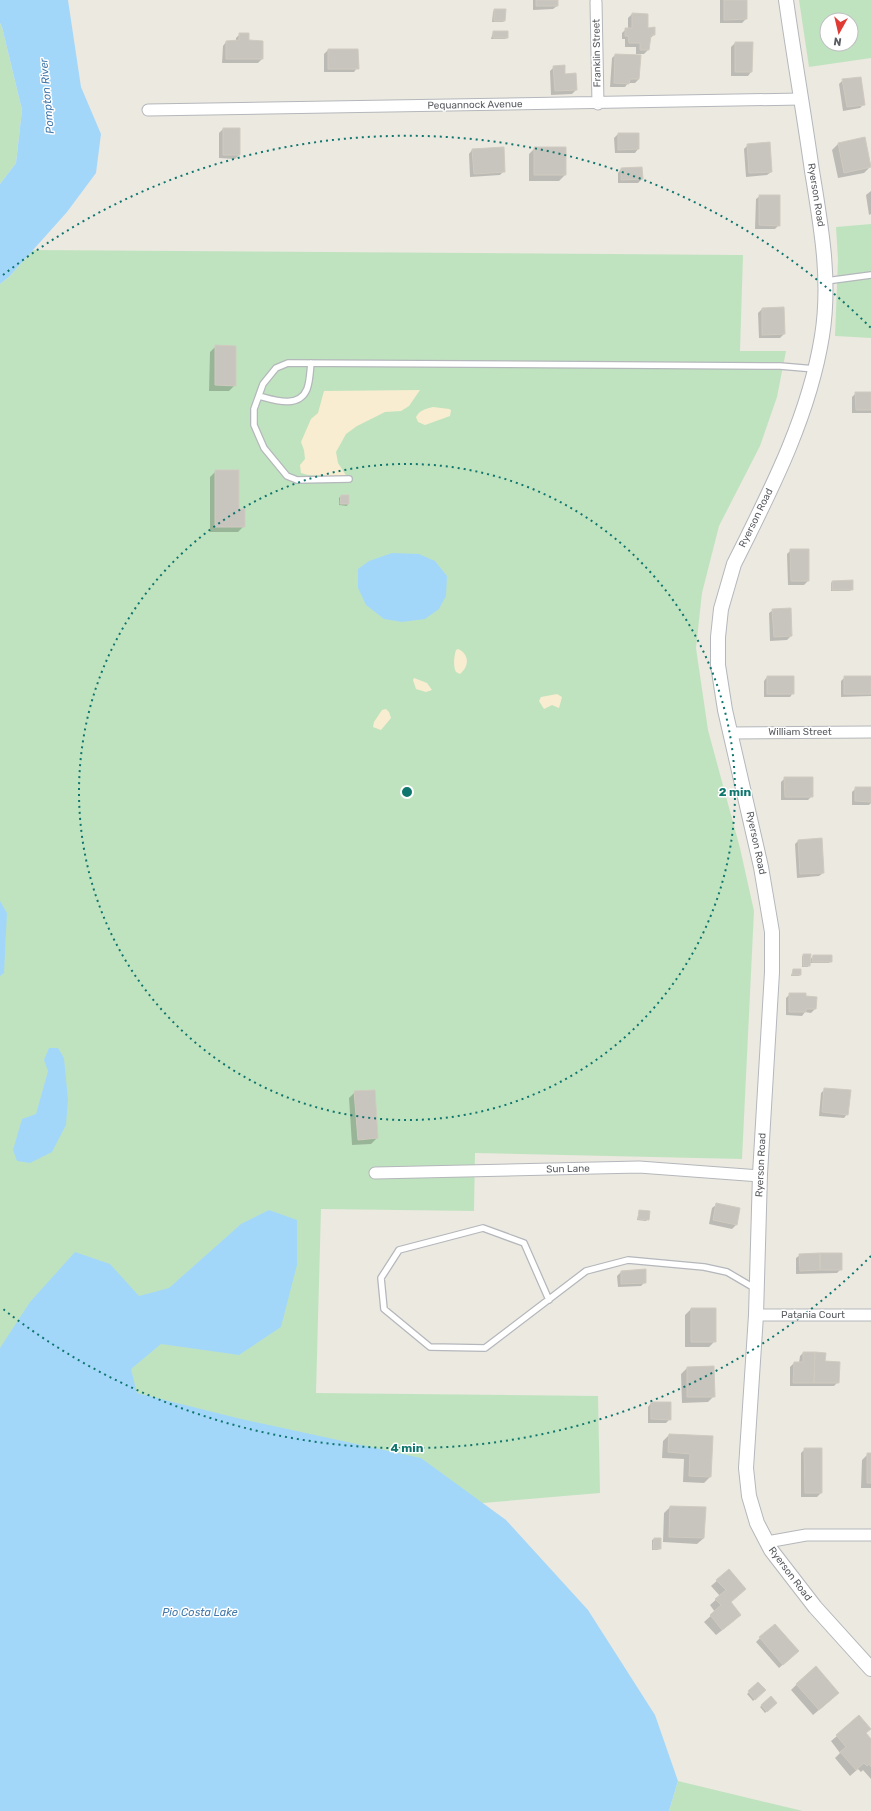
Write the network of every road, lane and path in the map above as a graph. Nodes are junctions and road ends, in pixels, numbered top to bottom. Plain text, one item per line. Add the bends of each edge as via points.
1 (786, 0) edge
2 (596, 2) dead end
3 (801, 99) junction
4 (598, 104) junction
5 (148, 110) dead end
6 (871, 275) edge
7 (826, 281) junction
8 (312, 363) junction
9 (815, 370) junction
10 (259, 396) junction
11 (349, 479) dead end
12 (871, 732) edge
13 (730, 733) junction
14 (375, 1172) dead end
15 (760, 1176) junction
16 (756, 1289) junction
17 (549, 1300) junction
18 (756, 1315) junction
19 (871, 1315) edge
20 (871, 1535) edge
21 (767, 1542) junction
22 (871, 1669) edge

1 - 3 street, Ryerson Road
2 - 4 street, Franklin Street
3 - 4 street, Pequannock Avenue
3 - 7 street, Ryerson Road via 823,240
4 - 5 street, Pequannock Avenue
6 - 7 lane
7 - 9 street, Ryerson Road via 822,335
8 - 9 lane via 772,366
8 - 10 lane via 288,363 276,368
8 - 10 lane via 307,389 301,398 291,402 278,402
9 - 13 street, Ryerson Road via 786,454 734,564 721,609 718,665
10 - 11 lane via 254,409 254,425 264,448 287,476 297,480
12 - 13 street, William Street
13 - 15 street, Ryerson Road via 761,867 772,932 772,990
14 - 15 street, Sun Lane via 639,1167
15 - 16 street, Ryerson Road
16 - 17 lane via 727,1272 710,1268 628,1260 586,1271
16 - 18 street, Ryerson Road
17 - 17 lane via 485,1348 430,1347 384,1309 381,1278 399,1250 483,1228 524,1243
18 - 19 street, Patania Court
18 - 21 street, Ryerson Road via 746,1468 749,1496 755,1517
20 - 21 street via 806,1535
21 - 22 street, Ryerson Road via 815,1607

